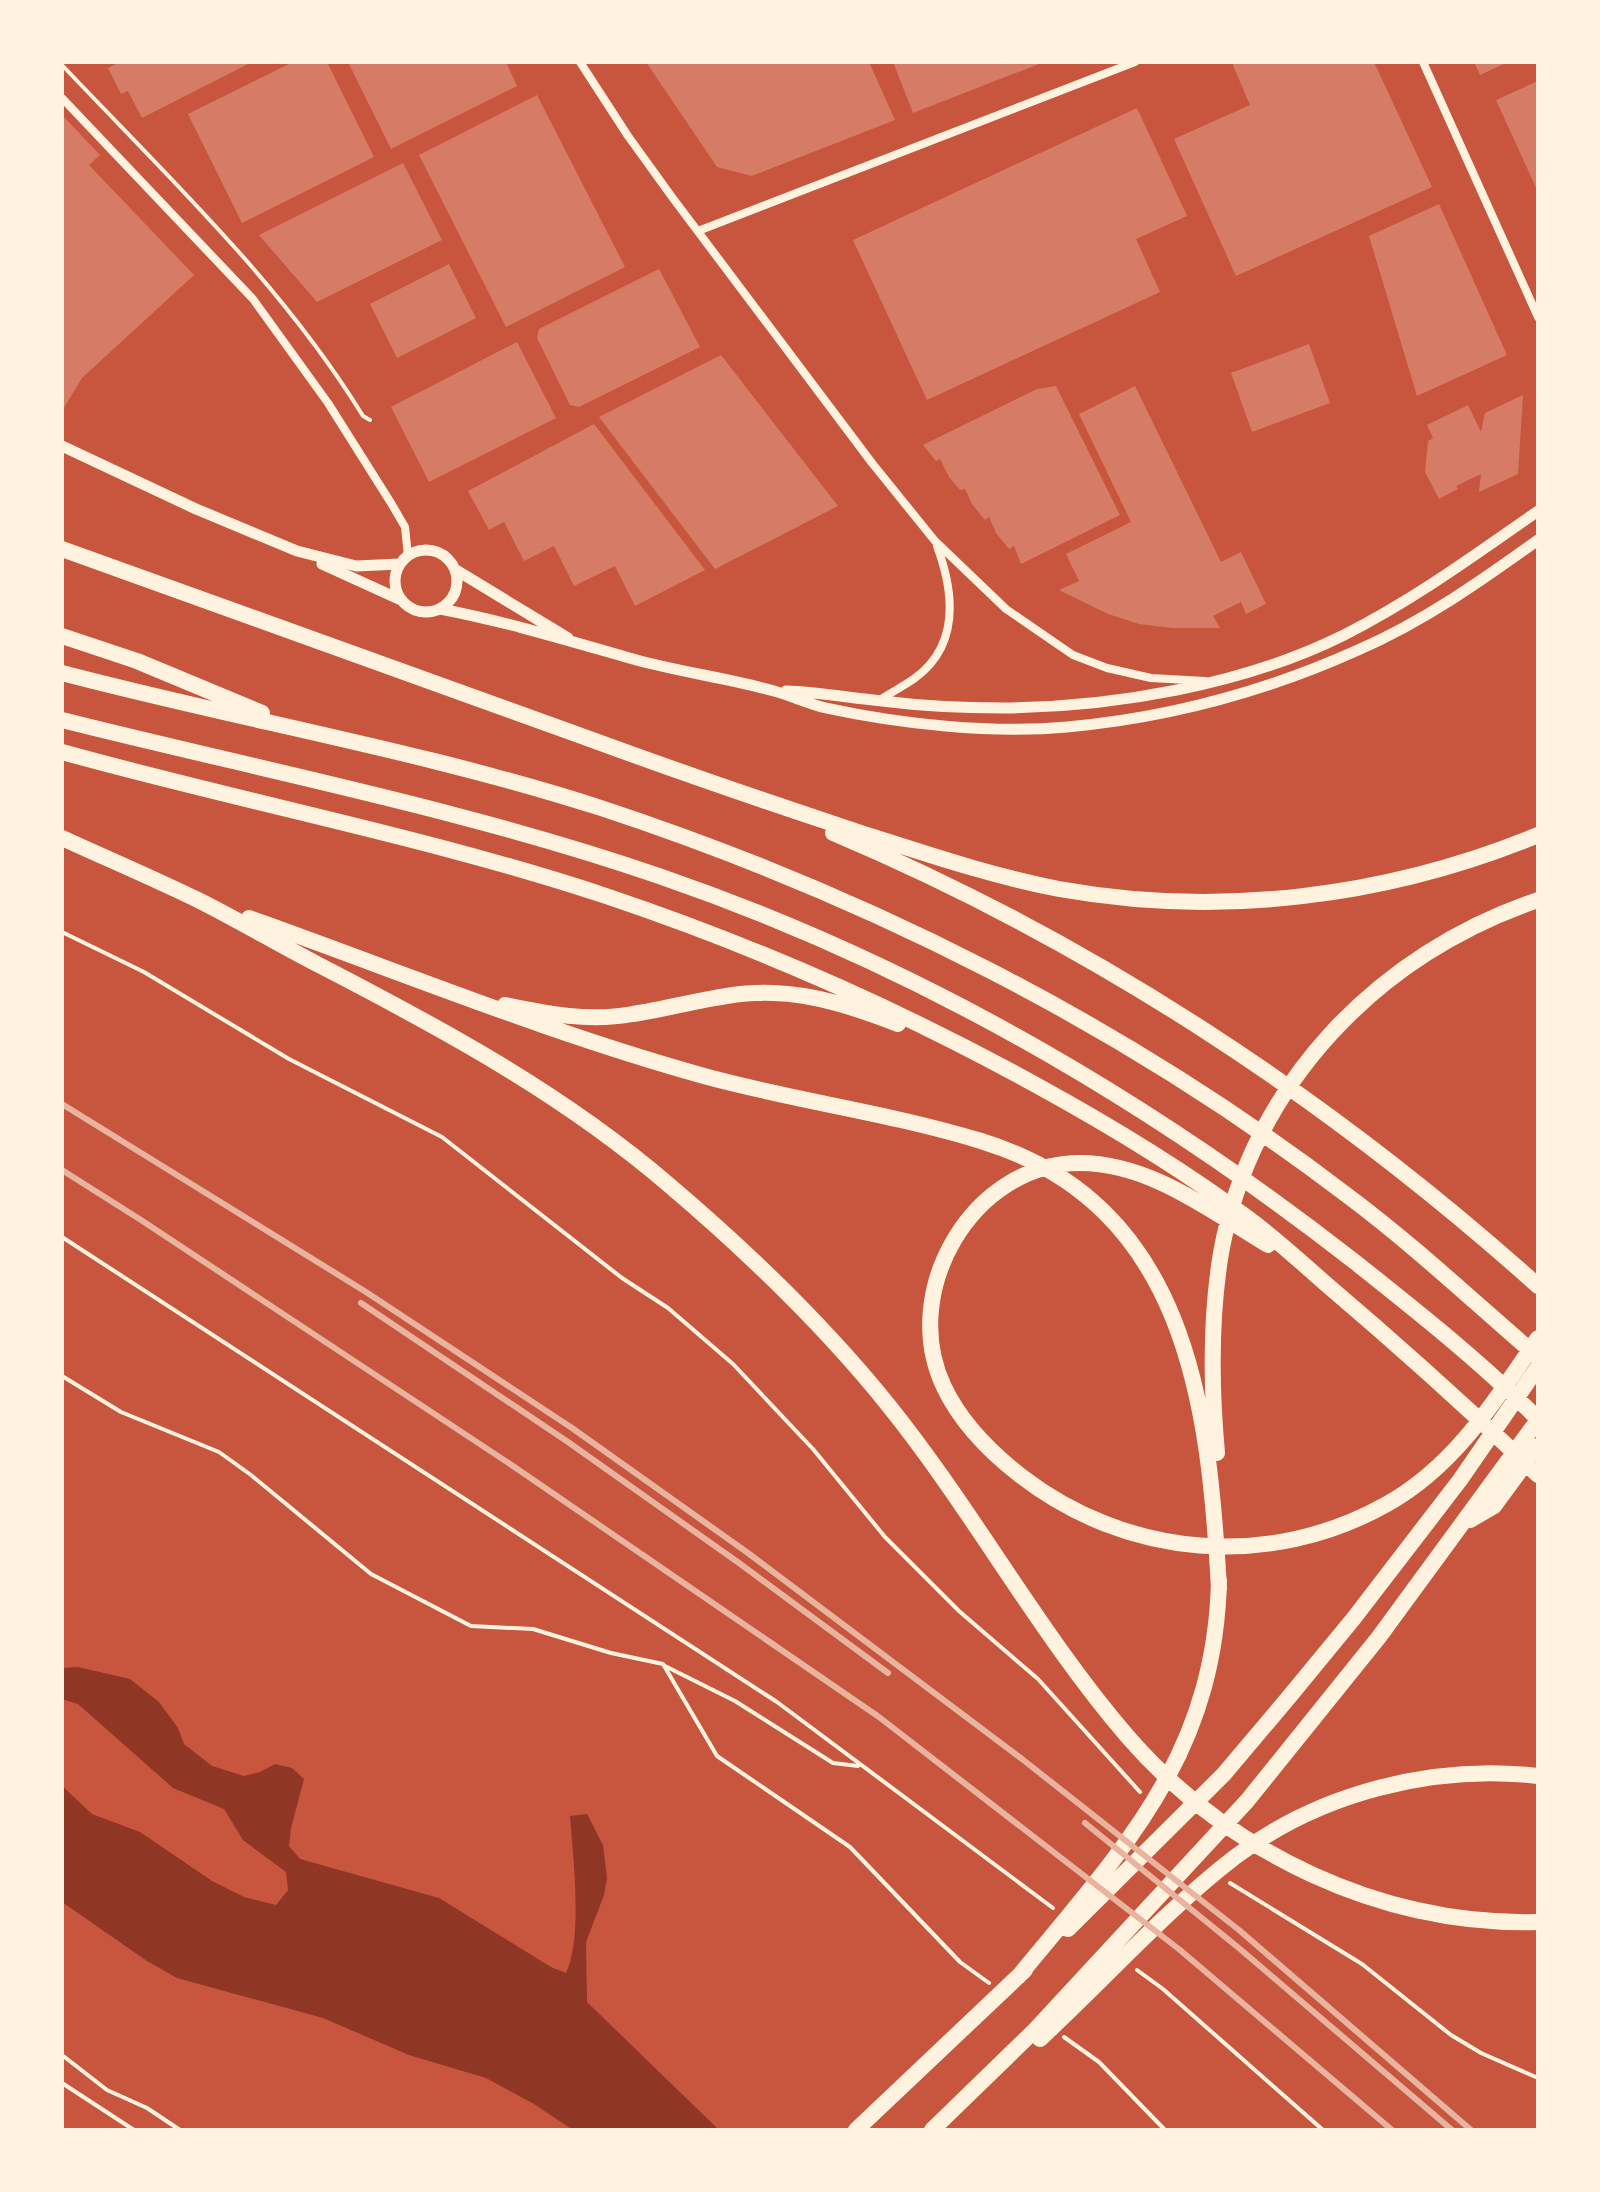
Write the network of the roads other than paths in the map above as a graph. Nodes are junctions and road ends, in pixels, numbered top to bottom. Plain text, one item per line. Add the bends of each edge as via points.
1 (580, 62) edge
2 (1135, 62) edge
3 (1423, 62) edge
4 (62, 98) edge
5 (698, 231) junction
6 (1538, 317) edge
7 (62, 446) edge
8 (1538, 511) edge
9 (1538, 540) edge
10 (935, 541) junction
11 (62, 549) edge
12 (297, 551) junction
13 (404, 560) junction
14 (456, 570) junction
15 (402, 600) junction
16 (440, 609) junction
17 (62, 636) edge
18 (569, 639) junction
19 (62, 673) edge
20 (1210, 681) junction
21 (773, 691) junction
22 (878, 701) junction
23 (62, 720) edge
24 (304, 730) junction
25 (62, 752) edge
26 (714, 784) junction
27 (1538, 835) edge
28 (62, 838) edge
29 (1538, 900) edge
30 (200, 901) junction
31 (427, 983) junction
32 (986, 1058) junction
33 (1308, 1268) junction
34 (1538, 1286) edge
35 (1530, 1340) edge
36 (1538, 1357) edge
37 (1538, 1367) edge
38 (1538, 1420) edge
39 (1538, 1446) edge
40 (1538, 1475) edge
41 (1216, 1491) junction
42 (1488, 1504) junction
43 (1538, 1776) edge
44 (1538, 1922) edge
45 (1018, 1977) junction
46 (958, 2107) junction
47 (856, 2130) edge
48 (932, 2130) edge

1 - 5 street
2 - 5 street
3 - 6 street
4 - 13 street via 253,299 280,335 398,515 407,536
5 - 10 street
7 - 12 street
8 - 20 street via 1419,593 1343,635 1295,656
9 - 21 street via 1452,600 1360,650 1291,678 1174,711 1066,727 963,726 825,707
10 - 20 street via 1006,609 1073,655 1151,678
10 - 22 street via 951,599 942,647 917,677
11 - 26 highway
12 - 13 street via 356,566
12 - 15 street
13 - 14 street via 416,551 435,551
13 - 15 street via 395,578
14 - 16 street via 456,592
14 - 18 street
15 - 16 street via 419,611
16 - 18 street
17 - 24 highway
18 - 21 street via 634,660
19 - 24 highway
20 - 22 street via 1049,706
21 - 22 street
23 - 38 highway via 570,847 745,907 899,974 1063,1061 1220,1161 1359,1266 1500,1381
24 - 35 highway via 416,755 603,809 826,893 993,972 1244,1121
25 - 32 highway via 602,894 762,953
26 - 27 highway via 1029,883 1161,900 1235,901 1342,891 1445,869
26 - 34 highway via 940,882 1102,968 1274,1075 1432,1194
28 - 30 highway
29 - 41 highway via 1499,913 1417,957 1317,1049 1276,1107 1242,1176 1222,1251 1213,1385
30 - 31 highway
30 - 44 highway via 506,1067 624,1148 723,1231 789,1293 889,1406 1089,1687 1129,1737 1193,1799 1271,1854 1350,1891 1430,1913
31 - 32 highway via 501,1004 576,1017 632,1015 737,995 807,996 883,1018
31 - 41 highway via 621,1052 795,1099 946,1131 1013,1153 1062,1179 1105,1212 1154,1275 1177,1324
32 - 33 highway via 1130,1139 1251,1220
33 - 35 highway via 1137,1173 1082,1163 1050,1166 998,1191 960,1229 937,1275 930,1328 934,1357 943,1386 982,1443 1062,1505 1163,1542 1233,1547 1313,1535 1387,1504 1443,1463 1479,1423
33 - 40 highway via 1448,1388
35 - 36 highway
37 - 45 highway via 1354,1618 1224,1774
38 - 42 highway
39 - 42 highway
41 - 45 highway via 1217,1630 1200,1706 1144,1819
42 - 46 highway via 1465,1523 1247,1801
43 - 46 highway via 1493,1773 1417,1780 1339,1801 1285,1825 1194,1892 1025,2053
45 - 47 highway
46 - 48 highway

